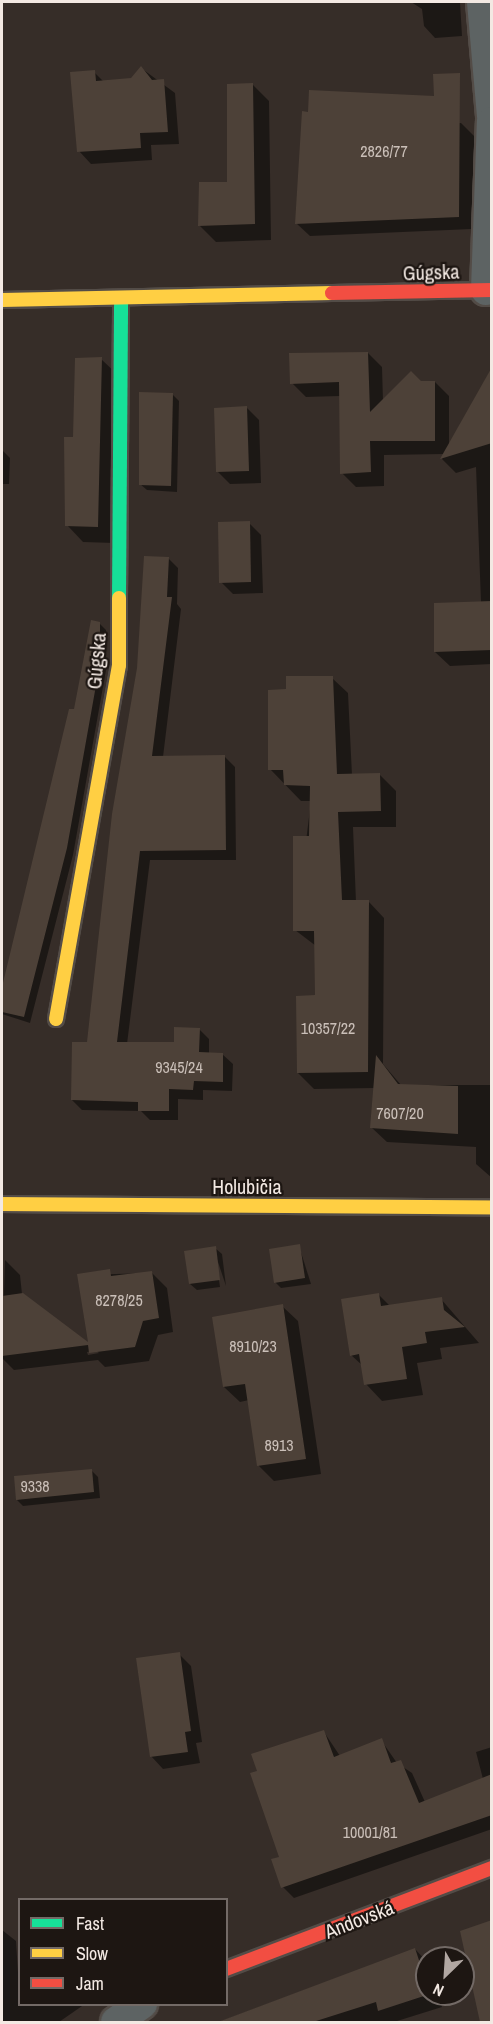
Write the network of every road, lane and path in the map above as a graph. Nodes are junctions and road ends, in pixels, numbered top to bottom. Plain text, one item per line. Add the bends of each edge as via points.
1 (482, 2) edge
2 (492, 116) edge
3 (492, 122) edge
4 (489, 290) edge
5 (2, 300) edge
6 (121, 301) junction
7 (56, 1019) dead end
8 (2, 1204) edge
9 (492, 1207) edge
10 (492, 1868) edge
11 (228, 1968) edge
12 (139, 2006) edge
13 (153, 2006) edge
14 (116, 2022) edge
15 (157, 2022) edge

1 - 2 street
3 - 4 street
4 - 6 street, Gúgska
5 - 6 street, Gúgska
6 - 7 street, Gúgska via 119,665
8 - 9 street, Holubičia
10 - 11 street, Andovská
12 - 14 street
13 - 15 street

